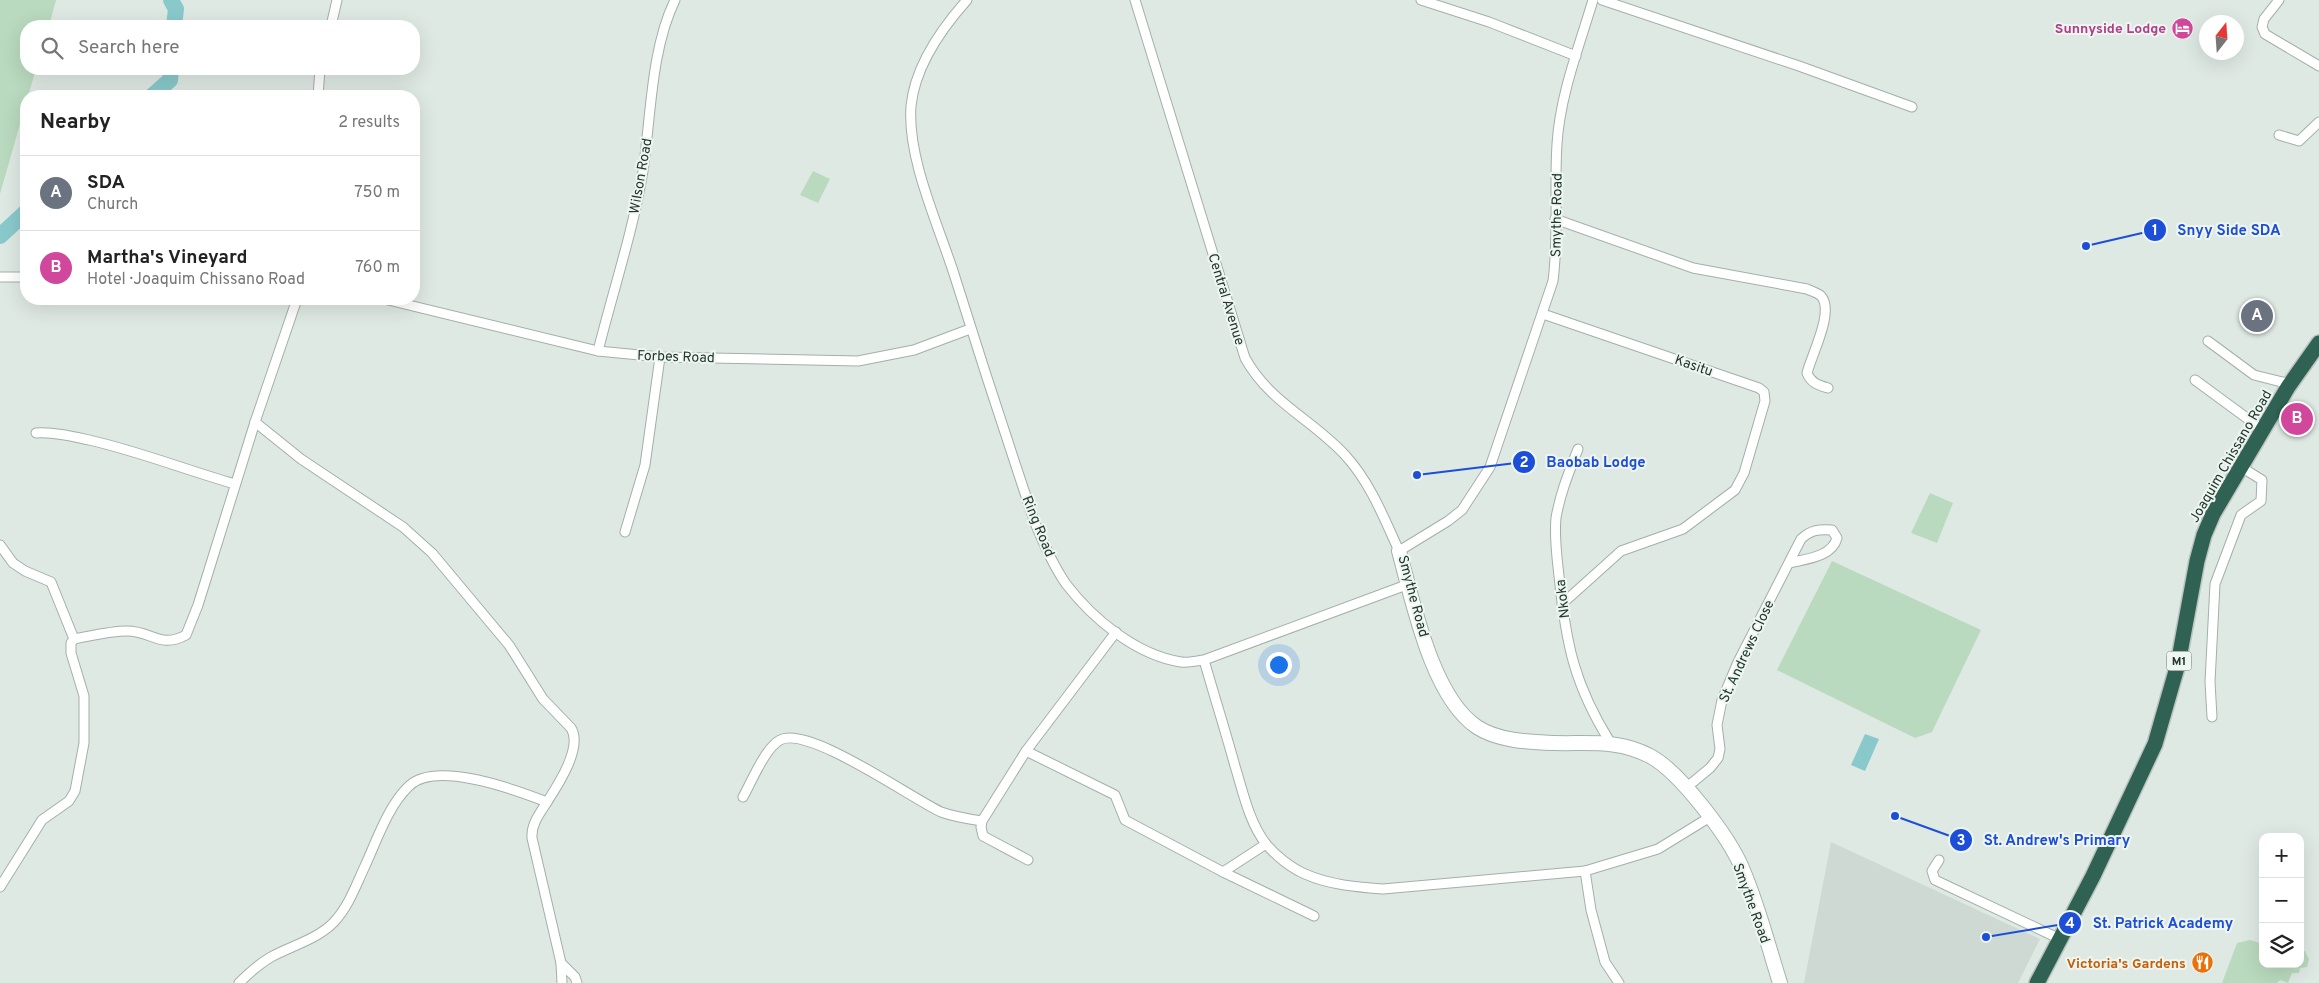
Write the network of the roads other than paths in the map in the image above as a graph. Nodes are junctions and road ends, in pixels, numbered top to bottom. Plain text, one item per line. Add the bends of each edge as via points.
1 (337, 0) edge
2 (675, 0) edge
3 (967, 0) edge
4 (1135, 0) edge
5 (1421, 0) edge
6 (1593, 0) edge
7 (1602, 0) edge
8 (2280, 0) edge
9 (332, 20) edge
10 (1576, 56) junction
11 (2319, 66) edge
12 (320, 75) edge
13 (318, 90) edge
14 (1912, 107) dead end
15 (2319, 122) edge
16 (2279, 136) dead end
17 (1555, 219) junction
18 (0, 277) edge
19 (20, 278) edge
20 (295, 305) edge
21 (409, 305) edge
22 (1543, 314) junction
23 (970, 329) junction
24 (2208, 340) dead end
25 (2319, 342) edge
26 (598, 351) junction
27 (660, 357) junction
28 (2195, 380) dead end
29 (2290, 384) junction
30 (1828, 388) dead end
31 (255, 422) junction
32 (2263, 430) junction
33 (36, 433) dead end
34 (1578, 449) dead end
35 (2241, 467) junction
36 (235, 484) junction
37 (625, 532) dead end
38 (0, 545) edge
39 (1399, 551) junction
40 (1789, 564) junction
41 (1408, 584) junction
42 (1562, 604) junction
43 (1116, 632) junction
44 (74, 639) junction
45 (1204, 660) junction
46 (2212, 717) dead end
47 (1610, 742) junction
48 (1026, 751) junction
49 (1687, 787) junction
50 (743, 798) dead end
51 (547, 802) junction
52 (1710, 817) junction
53 (982, 821) junction
54 (1266, 844) junction
55 (1028, 860) dead end
56 (1940, 860) dead end
57 (1585, 871) junction
58 (1223, 872) junction
59 (0, 887) edge
60 (1314, 916) dead end
61 (2060, 939) junction
62 (562, 963) junction
63 (239, 983) edge
64 (562, 983) edge
65 (577, 983) edge
66 (1619, 983) edge
67 (1780, 983) edge
68 (2037, 983) edge

1 - 9 street
2 - 26 street, Wilson Road via 658,50 642,172
3 - 23 street, Ring Road via 949,20 930,52 915,84 911,106 912,133 930,206
4 - 39 street, Central Avenue via 1245,358 1265,387 1335,445 1357,469
5 - 10 street
6 - 10 street, Smythe Road
7 - 14 street
8 - 11 street via 2264,19 2262,27 2265,34
10 - 17 street, Smythe Road via 1560,114
12 - 13 street
15 - 16 street via 2299,141
17 - 22 street, Smythe Road via 1553,281
17 - 30 street via 1694,268 1807,289 1821,296 1827,308 1808,373 1816,384
18 - 19 street
20 - 31 street
21 - 26 street, Forbes Road
22 - 39 street, Smythe Road via 1503,433 1478,488 1462,510
22 - 42 street, Kasitu via 1759,388 1764,392 1765,401 1744,473 1735,490 1692,524 1621,551
23 - 27 street, Forbes Road via 914,350 858,360
23 - 43 street, Ring Road via 1047,552 1066,584
24 - 29 street via 2254,375
25 - 29 highway, Joaquim Chissano Road / M1
26 - 27 street, Forbes Road
27 - 37 street via 645,465
28 - 32 street
29 - 32 highway, Joaquim Chissano Road / M1
31 - 36 street
31 - 51 street via 301,459 403,527 432,553 509,645 534,687 575,734 564,774
32 - 35 highway, Joaquim Chissano Road / M1
33 - 36 street via 51,432 122,447
34 - 42 street, Nkoka via 1563,487 1556,520
35 - 46 street via 2262,480 2261,501 2241,515 2215,584 2210,682
35 - 61 highway, Joaquim Chissano Road / M1 via 2204,535 2178,664 2155,744
36 - 44 street via 186,635 174,642 130,631
38 - 44 street via 25,571 51,582
39 - 41 street, Smythe Road
40 - 40 street, St. Andrews Close via 1802,539 1810,532 1832,530 1837,538 1828,552
40 - 49 street, St. Andrews Close via 1722,700 1717,725 1718,758
41 - 45 street, Ring Road
41 - 47 street, Smythe Road via 1434,667 1452,702 1470,722 1486,732 1530,742
42 - 47 street, Nkoka via 1568,647 1579,683
43 - 45 street, Ring Road via 1166,659 1183,662
43 - 48 street
44 - 59 street via 71,653 84,696 84,743 75,791 69,801 42,820
45 - 54 street via 1248,806
47 - 49 street, Smythe Road via 1652,756
48 - 53 street
48 - 58 street via 1115,795 1125,820
49 - 52 street, Smythe Road
50 - 53 street via 770,749 780,740 792,738 843,756 941,812
51 - 62 street via 535,821 532,838
51 - 63 street via 490,783 444,776 418,779 402,794 387,818 347,906 334,923 323,932 271,957
52 - 57 street via 1658,849
52 - 67 street, Smythe Road via 1742,867
53 - 55 street via 983,836
54 - 57 street via 1303,874 1322,881 1383,889
54 - 58 street
56 - 61 street via 1932,871 1935,880
57 - 66 street via 1590,910 1605,962
58 - 60 street
61 - 68 highway, Joaquim Chissano Road / M1
62 - 64 street
62 - 65 street

